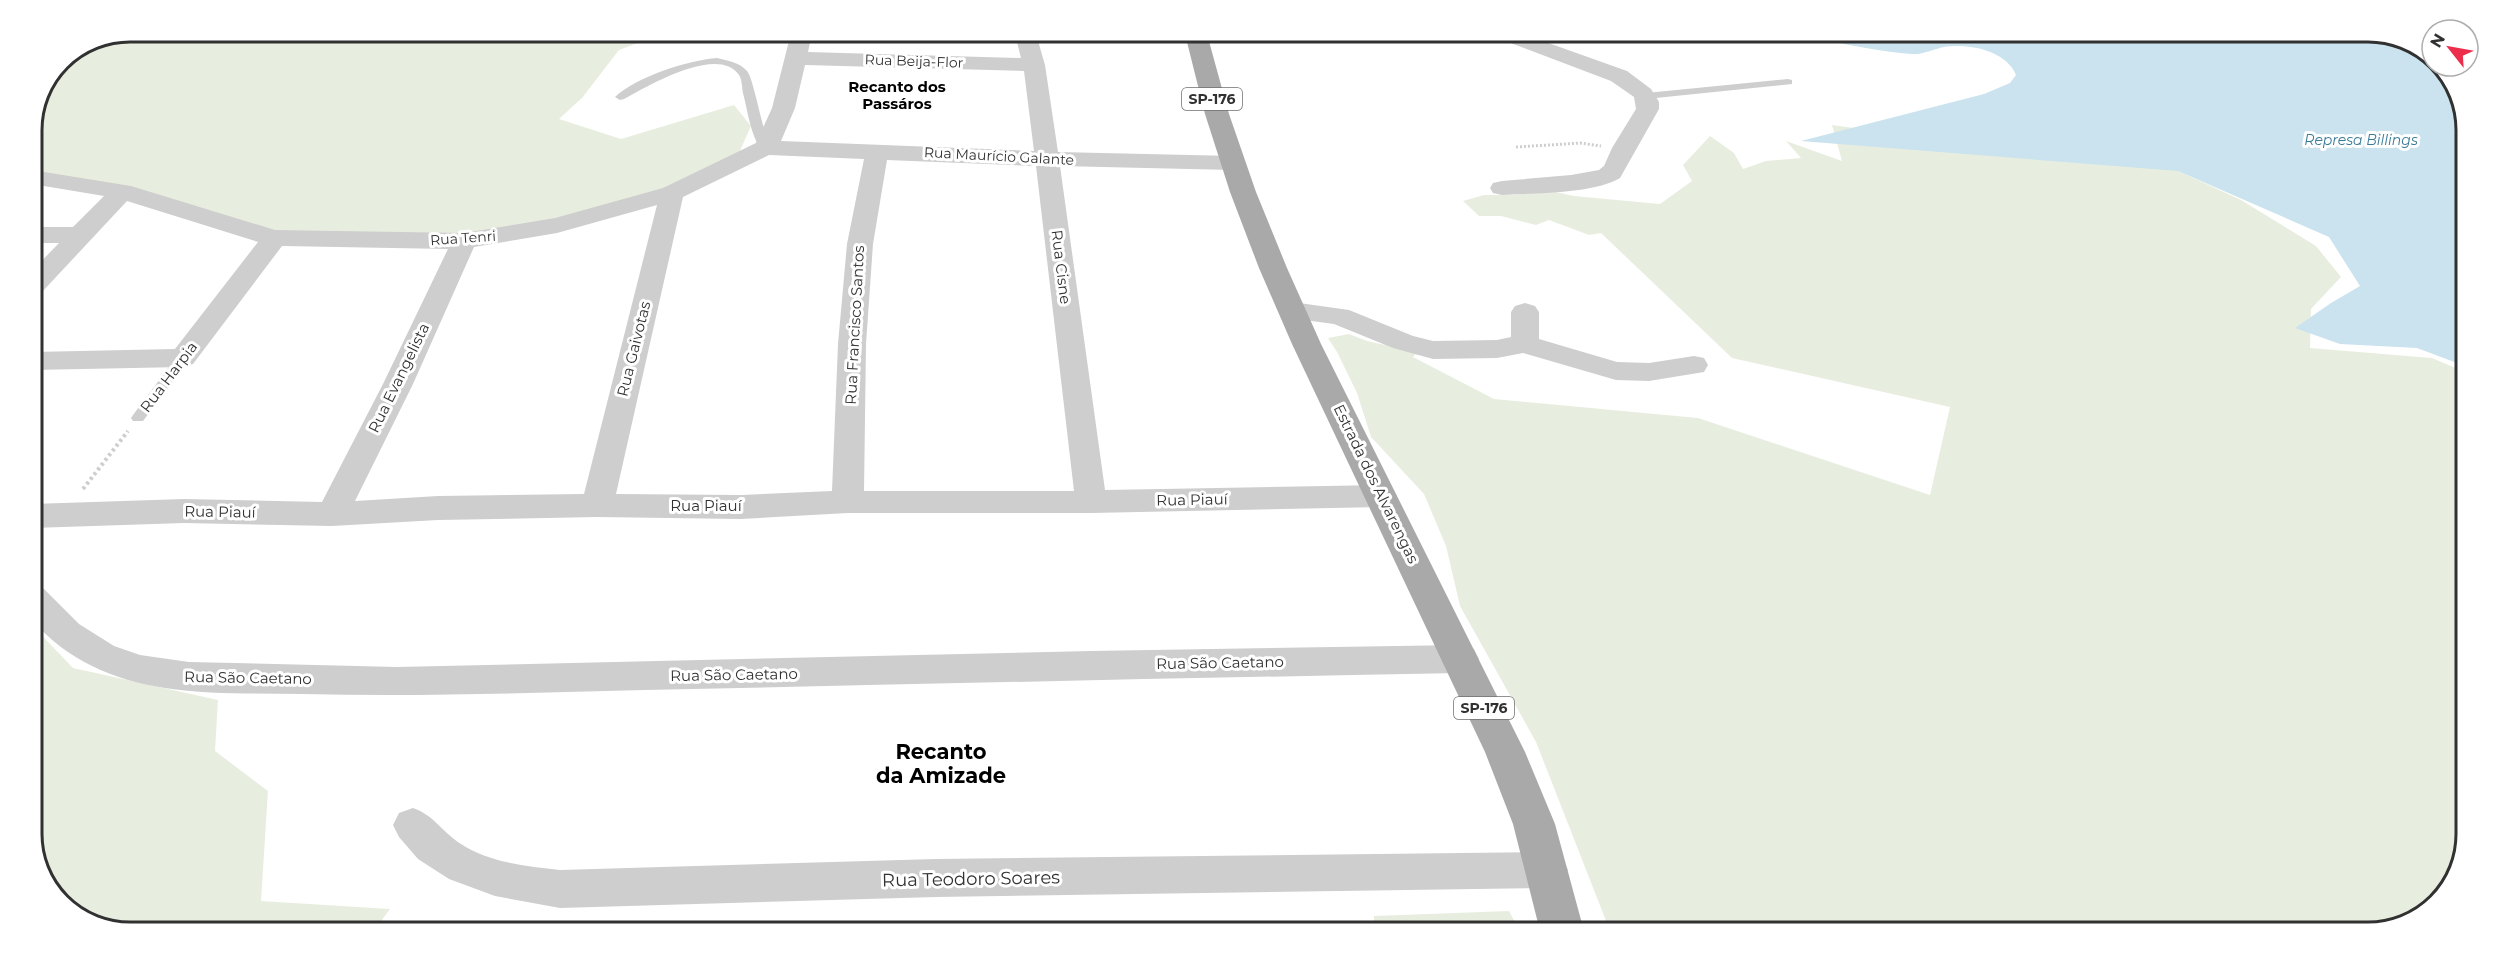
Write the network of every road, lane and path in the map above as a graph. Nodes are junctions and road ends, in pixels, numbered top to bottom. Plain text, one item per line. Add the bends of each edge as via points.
1 (799, 42) edge
2 (1028, 42) edge
3 (1198, 42) edge
4 (1526, 42) edge
5 (794, 58) junction
6 (1034, 65) junction
7 (1788, 82) dead end
8 (1646, 96) junction
9 (620, 97) dead end
10 (1516, 147) dead end
11 (765, 148) junction
12 (877, 151) junction
13 (1621, 153) junction
14 (1047, 159) junction
15 (1233, 163) junction
16 (42, 179) edge
17 (1502, 188) dead end
18 (122, 191) junction
19 (672, 193) junction
20 (42, 235) edge
21 (80, 235) junction
22 (275, 238) junction
23 (464, 241) junction
24 (42, 275) edge
25 (1292, 311) junction
26 (1525, 312) dead end
27 (1524, 344) junction
28 (183, 358) junction
29 (42, 361) edge
30 (1694, 365) dead end
31 (138, 418) joint
32 (1381, 496) junction
33 (848, 502) junction
34 (1091, 502) junction
35 (597, 505) junction
36 (332, 514) junction
37 (47, 516) edge
38 (42, 608) edge
39 (1461, 659) junction
40 (413, 825) dead end
41 (1548, 870) junction
42 (1560, 922) edge

1 - 5 street
2 - 6 street, Rua Cisne
3 - 15 main road, Estrada dos Alvarengas / SP-176
4 - 8 street via 1619,76
5 - 6 street, Rua Beija-Flor
5 - 11 street via 780,117
6 - 14 street, Rua Cisne
7 - 8 lane
8 - 13 street via 1648,109
9 - 11 lane via 677,68 720,62 738,66 744,74
10 - 13 path via 1580,142
11 - 12 street, Rua Maurício Galante
11 - 19 street, Rua Tenri
12 - 14 street, Rua Maurício Galante
12 - 33 street, Rua Francisco Santos via 860,244 852,344
13 - 17 street via 1615,169 1608,174
14 - 15 street, Rua Maurício Galante
14 - 34 street, Rua Cisne
15 - 25 main road, Estrada dos Alvarengas / SP-176 via 1255,228
16 - 18 street, Rua Tenri
18 - 21 street
18 - 22 street, Rua Tenri
19 - 23 street, Rua Tenri via 567,223
19 - 35 street, Rua Gaivotas
20 - 21 street
21 - 24 street
22 - 23 street, Rua Tenri
22 - 28 street, Rua Harpia
23 - 36 street, Rua Evangelista
25 - 27 street via 1339,316 1432,350
25 - 32 main road, Estrada dos Alvarengas / SP-176
26 - 27 street
27 - 30 street via 1616,371 1649,372
28 - 29 street
28 - 31 lane, Rua Harpia
31 - 37 path, Rua Harpia
32 - 34 street, Rua Piauí
32 - 39 main road, Estrada dos Alvarengas / SP-176
33 - 34 street, Rua Piauí
33 - 35 street, Rua Piauí via 741,507
35 - 36 street, Rua Piauí
36 - 37 street, Rua Piauí via 184,511
38 - 39 street, Rua São Caetano via 75,642 121,665 189,677 409,681
39 - 41 main road, Estrada dos Alvarengas / SP-176 via 1522,791
40 - 41 street, Rua Teodoro Soares via 435,849 458,863 500,881 560,889 936,878
41 - 42 main road, Estrada dos Alvarengas / SP-176

